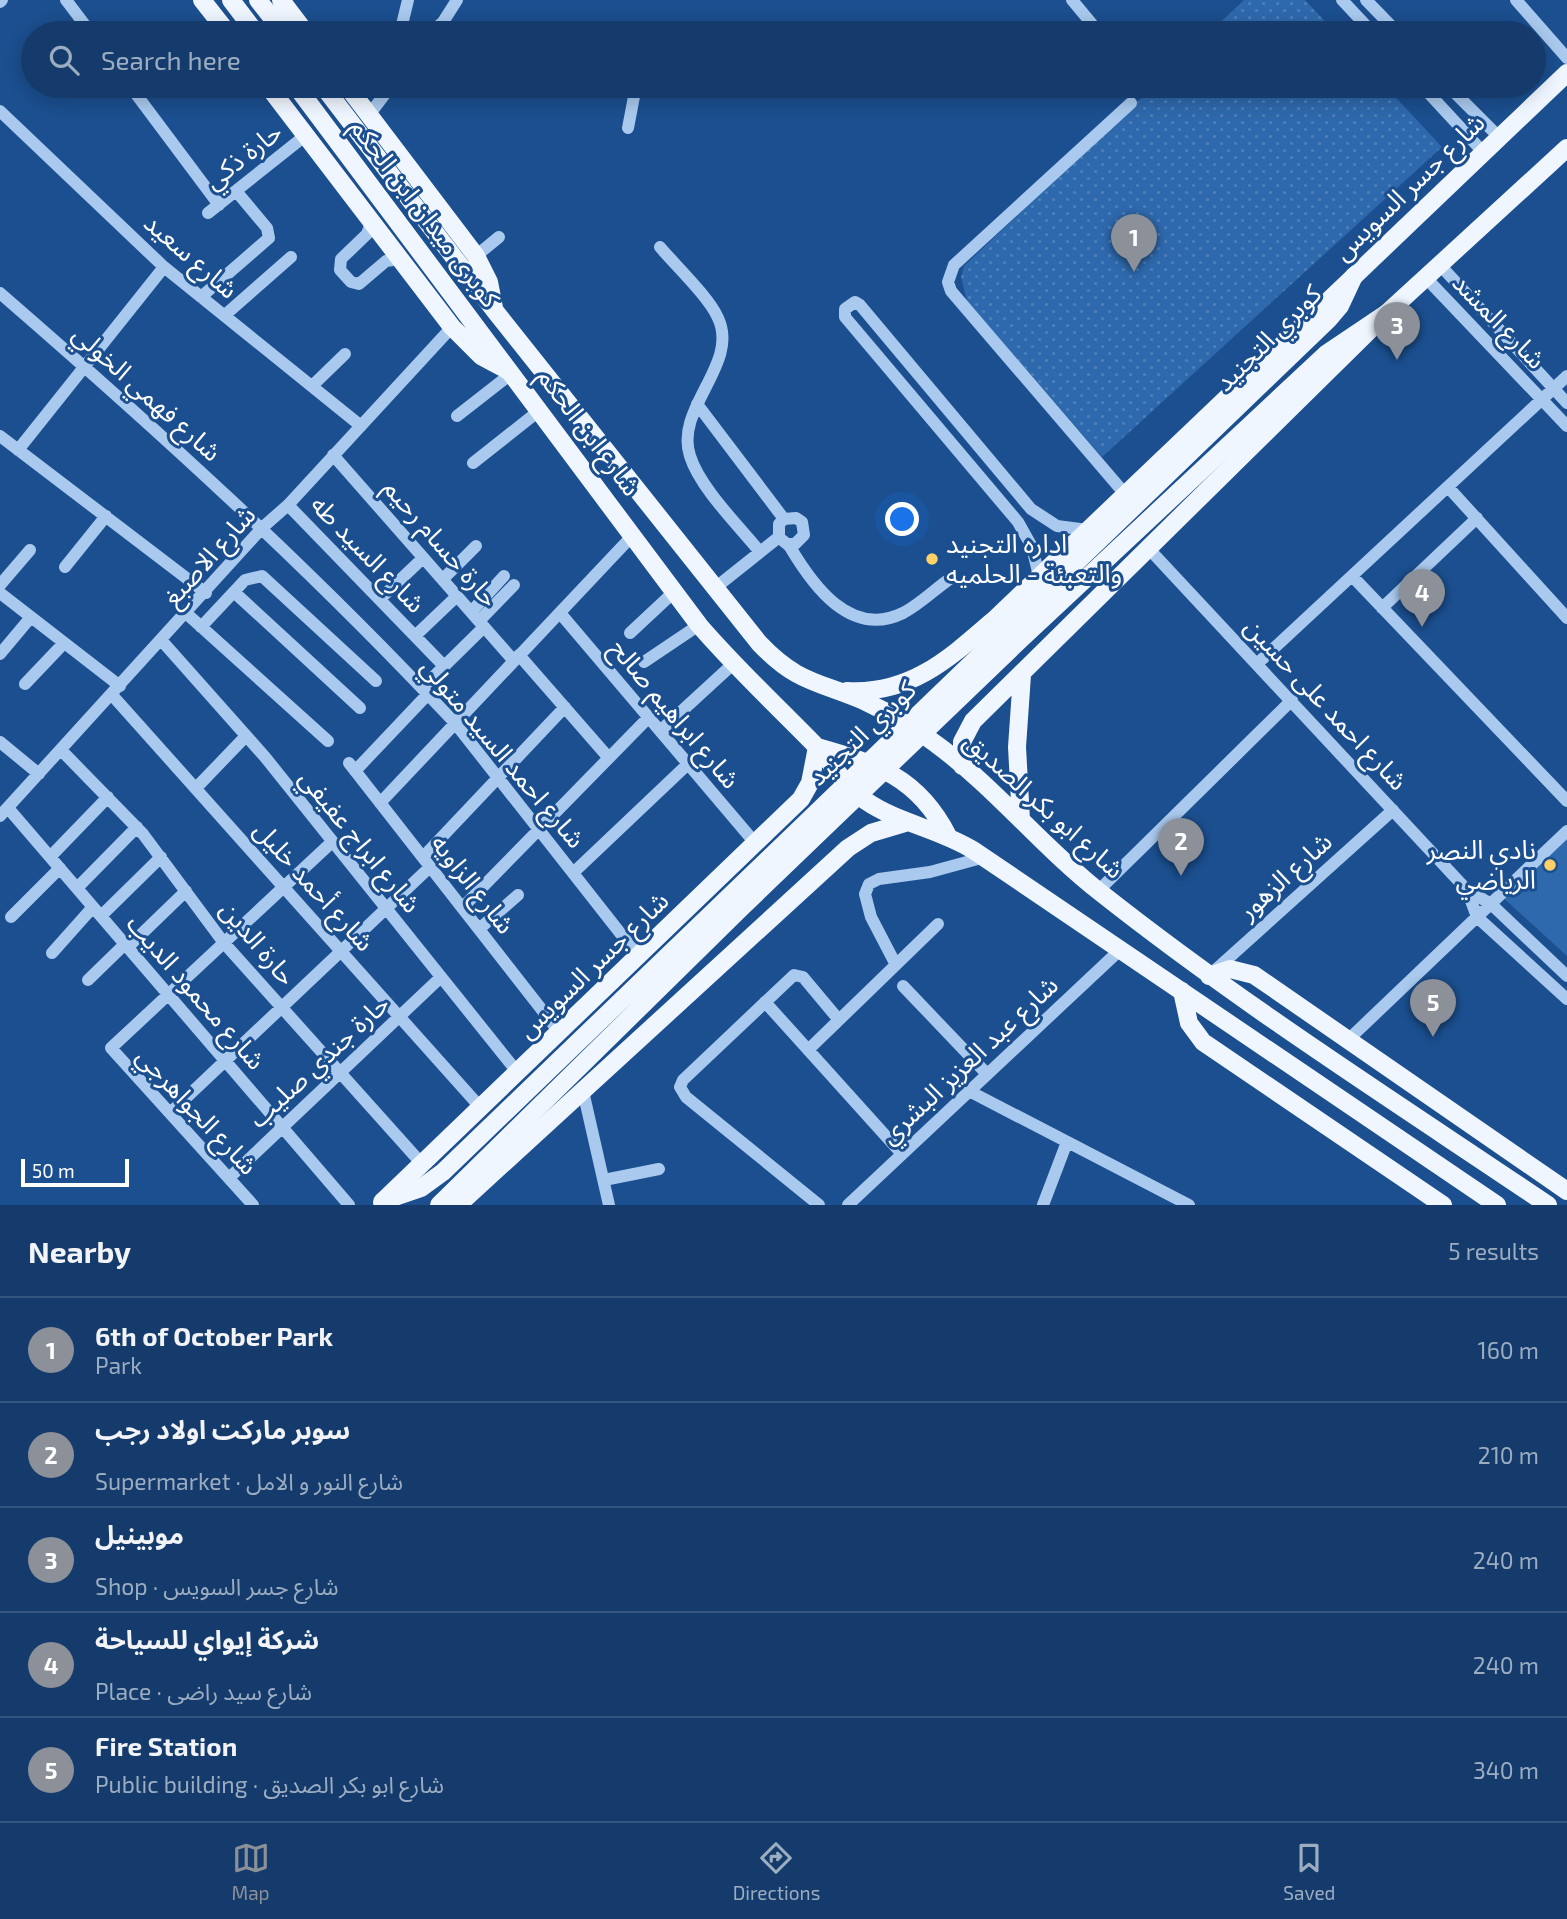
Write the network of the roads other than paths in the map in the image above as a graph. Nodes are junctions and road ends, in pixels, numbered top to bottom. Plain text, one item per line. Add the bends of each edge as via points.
1 (66, 0) edge
2 (202, 0) edge
3 (231, 0) edge
4 (258, 0) edge
5 (408, 0) edge
6 (457, 0) edge
7 (1072, 0) edge
8 (1342, 0) edge
9 (1366, 0) edge
10 (1516, 0) edge
11 (287, 2) edge
12 (82, 21) edge
13 (219, 21) edge
14 (247, 21) edge
15 (275, 21) edge
16 (299, 21) edge
17 (403, 21) edge
18 (444, 21) edge
19 (1090, 21) edge
20 (1362, 21) edge
21 (1386, 21) edge
22 (1534, 21) edge
23 (1546, 34) edge
24 (1567, 58) edge
25 (1567, 72) edge
26 (1546, 92) edge
27 (138, 98) edge
28 (277, 98) edge
29 (305, 98) edge
30 (332, 98) edge
31 (356, 98) edge
32 (382, 98) edge
33 (634, 98) edge
34 (1433, 98) edge
35 (1460, 98) edge
36 (1540, 98) edge
37 (1131, 103) dead end
38 (0, 111) edge
39 (369, 115) junction
40 (628, 128) dead end
41 (306, 135) junction
42 (1499, 137) junction
43 (1567, 148) edge
44 (1484, 153) junction
45 (236, 191) junction
46 (372, 221) junction
47 (499, 237) dead end
48 (660, 247) dead end
49 (476, 256) junction
50 (291, 257) dead end
51 (400, 259) junction
52 (1440, 265) junction
53 (164, 267) junction
54 (1354, 276) junction
55 (1426, 278) junction
56 (0, 293) edge
57 (201, 297) junction
58 (495, 311) junction
59 (1387, 313) junction
60 (225, 316) junction
61 (452, 327) junction
62 (345, 354) dead end
63 (904, 358) junction
64 (85, 366) junction
65 (890, 371) junction
66 (512, 373) junction
67 (1567, 376) edge
68 (312, 386) junction
69 (1554, 388) junction
70 (1542, 400) junction
71 (1567, 403) edge
72 (697, 404) junction
73 (540, 410) junction
74 (457, 416) dead end
75 (361, 426) junction
76 (1567, 426) edge
77 (0, 436) edge
78 (970, 437) junction
79 (18, 450) junction
80 (956, 450) junction
81 (333, 455) junction
82 (473, 463) dead end
83 (1448, 487) junction
84 (1125, 494) junction
85 (288, 505) junction
86 (106, 516) junction
87 (1477, 518) junction
88 (784, 519) junction
89 (263, 527) junction
90 (1088, 530) junction
91 (633, 535) junction
92 (784, 540) junction
93 (476, 546) dead end
94 (30, 550) dead end
95 (1150, 550) junction
96 (760, 552) junction
97 (423, 558) junction
98 (65, 567) dead end
99 (1039, 576) junction
100 (1352, 576) junction
101 (951, 578) dead end
102 (443, 579) junction
103 (509, 581) dead end
104 (0, 585) edge
105 (715, 588) junction
106 (675, 591) junction
107 (234, 592) junction
108 (0, 593) edge
109 (206, 593) junction
110 (457, 596) junction
111 (380, 599) junction
112 (1382, 608) junction
113 (560, 613) junction
114 (187, 614) junction
115 (31, 617) junction
116 (996, 618) junction
117 (1567, 618) edge
118 (478, 620) junction
119 (699, 625) junction
120 (201, 627) junction
121 (630, 633) dead end
122 (415, 636) junction
123 (162, 641) junction
124 (64, 643) junction
125 (0, 654) edge
126 (517, 658) junction
127 (1038, 659) junction
128 (644, 662) dead end
129 (1258, 663) junction
130 (733, 664) junction
131 (444, 666) junction
132 (1021, 675) junction
133 (376, 681) dead end
134 (25, 684) dead end
135 (116, 690) junction
136 (833, 690) junction
137 (425, 691) junction
138 (1292, 700) junction
139 (565, 707) junction
140 (360, 708) dead end
141 (649, 718) junction
142 (455, 723) junction
143 (660, 731) junction
144 (246, 736) junction
145 (328, 741) dead end
146 (0, 742) edge
147 (817, 747) junction
148 (61, 750) junction
149 (608, 757) junction
150 (688, 764) junction
151 (962, 766) junction
152 (39, 774) junction
153 (498, 778) junction
154 (196, 788) junction
155 (108, 797) junction
156 (1567, 801) edge
157 (380, 803) junction
158 (1393, 810) junction
159 (4, 812) edge
160 (1021, 820) junction
161 (910, 821) junction
162 (137, 827) junction
163 (538, 829) junction
164 (1567, 831) edge
165 (948, 836) junction
166 (332, 842) junction
167 (756, 844) junction
168 (50, 857) junction
169 (161, 857) junction
170 (985, 857) junction
171 (427, 862) junction
172 (60, 868) junction
173 (732, 868) junction
174 (573, 873) junction
175 (284, 887) junction
176 (77, 888) junction
177 (1466, 890) junction
178 (186, 891) junction
179 (1098, 891) junction
180 (518, 895) dead end
181 (1492, 904) junction
182 (462, 908) junction
183 (386, 909) junction
184 (97, 912) junction
185 (779, 912) junction
186 (11, 917) dead end
187 (1477, 917) junction
188 (938, 924) dead end
189 (479, 929) junction
190 (224, 943) junction
191 (126, 946) junction
192 (1121, 949) junction
193 (341, 951) junction
194 (52, 953) dead end
195 (639, 957) junction
196 (896, 965) junction
197 (1567, 975) edge
198 (1209, 976) junction
199 (441, 977) junction
200 (88, 980) dead end
201 (904, 986) dead end
202 (1182, 990) junction
203 (168, 994) junction
204 (1567, 999) edge
205 (765, 1002) junction
206 (282, 1007) junction
207 (399, 1016) junction
208 (839, 1020) junction
209 (560, 1033) junction
210 (1349, 1039) junction
211 (808, 1050) junction
212 (225, 1061) junction
213 (340, 1072) junction
214 (518, 1073) junction
215 (987, 1074) junction
216 (583, 1090) junction
217 (969, 1091) junction
218 (481, 1108) junction
219 (170, 1113) junction
220 (282, 1127) junction
221 (1067, 1142) junction
222 (902, 1154) junction
223 (422, 1164) junction
224 (660, 1169) dead end
225 (229, 1178) junction
226 (604, 1180) junction
227 (1567, 1191) edge
228 (381, 1203) edge
229 (253, 1205) edge
230 (349, 1205) edge
231 (439, 1205) edge
232 (458, 1205) edge
233 (609, 1205) edge
234 (819, 1205) edge
235 (848, 1205) edge
236 (1044, 1205) edge
237 (1189, 1205) edge
238 (1443, 1205) edge
239 (1497, 1205) edge
240 (1548, 1205) edge

1 - 12 street
2 - 13 main road
3 - 14 main road
4 - 15 main road
5 - 17 street
6 - 18 street
7 - 19 street
8 - 20 street
9 - 21 street
10 - 22 street
11 - 16 main road
23 - 24 street
25 - 26 main road, شارع جسر السويس
27 - 45 street, حارة ذكي via 214,209
28 - 41 main road, شارع ابن الحكم
29 - 66 main road, كوبرى ميدان ابن الحكم
30 - 58 main road, كوبرى ميدان ابن الحكم
31 - 39 main road, شارع ابن الحكم
32 - 39 street
33 - 40 street
34 - 44 street
35 - 42 street
36 - 42 main road, شارع جسر السويس
37 - 84 street via 954,265 948,282
38 - 53 street, شارع سعيد
39 - 49 main road, شارع ابن الحكم
41 - 45 street, حارة ذكي
41 - 46 main road, شارع ابن الحكم
42 - 44 main road, شارع جسر السويس
43 - 52 main road
44 - 54 main road, شارع جسر السويس
45 - 57 street via 267,228 269,238
46 - 51 main road, شارع ابن الحكم
46 - 51 street via 367,234 341,259 340,270 359,284 386,261
47 - 49 street
48 - 72 street via 718,316 723,334 719,358
49 - 58 main road, شارع ابن الحكم via 489,282
50 - 60 street
51 - 61 main road, شارع ابن الحكم
52 - 55 main road
52 - 69 street, شارع المشد
53 - 57 street, شارع سعيد
53 - 64 street
54 - 84 main road, شارع جسر السويس
54 - 228 main road, كوبري التجنيد, bridge via 1329,318 443,1172 421,1188
55 - 59 main road
55 - 70 street, شارع المشد
56 - 64 street, شارع فهمي الخولي
57 - 60 street, شارع سعيد
58 - 105 main road, شارع ابن الحكم
59 - 95 main road
59 - 231 main road, كوبري التجنيد, bridge via 1326,355 1030,631
60 - 68 street, شارع سعيد
61 - 66 main road, شارع ابن الحكم via 481,356
61 - 75 street, شارع الاصبغ
62 - 68 street
63 - 65 street
63 - 65 street via 860,305 855,302 845,309 845,317
63 - 78 street
64 - 79 street
64 - 89 street, شارع فهمي الخولي
65 - 80 street
66 - 73 main road, شارع ابن الحكم
66 - 74 street
67 - 69 street
68 - 75 street, شارع سعيد
69 - 70 street
69 - 71 street, شارع المشد
70 - 76 street, شارع المشد
70 - 83 street
72 - 88 street
72 - 96 street via 688,437 690,456 711,491
73 - 82 street
73 - 91 main road, شارع ابن الحكم
75 - 81 street, شارع الاصبغ
77 - 79 street
78 - 80 street
78 - 90 street via 1043,519 1065,528
79 - 86 street
80 - 99 street via 1022,528
81 - 85 street, شارع الاصبغ
81 - 97 street, حارة حسام رحيم
83 - 87 street
83 - 100 street
84 - 90 main road, شارع جسر السويس
85 - 89 street, شارع الاصبغ
85 - 111 street, شارع السيد طه
86 - 98 street
86 - 109 street
87 - 112 street
87 - 117 street
88 - 92 street via 779,524
88 - 92 street via 796,518 804,528 801,540
89 - 109 street, شارع الاصبغ
89 - 137 street, شارع احمد السيد متولي
90 - 99 main road, شارع جسر السويس
91 - 106 main road, شارع ابن الحكم
91 - 113 street
92 - 96 street
92 - 101 street via 804,573 832,604 863,618 902,614
93 - 102 street
94 - 104 street
95 - 127 main road
95 - 129 street, شارع احمد على حسين
96 - 105 street
97 - 102 street, حارة حسام رحيم
97 - 111 street
99 - 116 main road, شارع جسر السويس
100 - 112 street
100 - 129 street
102 - 110 street, حارة حسام رحيم
103 - 118 street
105 - 136 main road, شارع ابن الحكم via 780,665 805,681
106 - 119 main road, شارع ابن الحكم
106 - 121 street
107 - 120 street
107 - 133 street via 245,580 262,576
107 - 140 street
108 - 115 street, شارع أحمد خليل
109 - 114 street, شارع الاصبغ
110 - 118 street, حارة حسام رحيم
110 - 122 street
111 - 122 street, شارع السيد طه
112 - 156 street
113 - 126 street
113 - 141 street, شارع ابراهيم صالح
114 - 120 street
114 - 123 street, شارع الاصبغ
115 - 124 street, شارع أحمد خليل
115 - 125 street
116 - 127 main road via 1007,648
116 - 136 main road, شارع جسر السويس via 923,676 864,692
118 - 126 street, حارة حسام رحيم
118 - 131 street
119 - 128 street
119 - 130 main road, شارع ابن الحكم
120 - 145 street
122 - 131 street, شارع السيد طه
123 - 135 street, شارع الاصبغ
123 - 144 street, شارع ابراج عفيفي
124 - 134 street
124 - 135 street, شارع أحمد خليل
126 - 139 street, حارة حسام رحيم
126 - 142 street
127 - 132 main road
129 - 138 street, شارع احمد على حسين
130 - 143 street
130 - 147 main road, شارع ابن الحكم
131 - 137 street
132 - 151 main road via 967,731
132 - 160 main road via 1017,747
135 - 148 street, شارع الاصبغ
135 - 154 street, شارع أحمد خليل
136 - 151 main road, شارع ابو بكر الصديق via 906,723
137 - 142 street, شارع احمد السيد متولي
137 - 157 street, شارع الزاويه via 352,767
138 - 158 street, شارع احمد على حسين
138 - 179 street
139 - 149 street, حارة حسام رحيم
139 - 153 street
141 - 143 street, شارع ابراهيم صالح
141 - 149 street
142 - 153 street, شارع احمد السيد متولي
142 - 157 street
143 - 150 street, شارع ابراهيم صالح
144 - 154 street
144 - 166 street, شارع ابراج عفيفي
146 - 152 street
147 - 161 main road via 854,792 886,813
147 - 165 main road via 867,761 898,778 925,800
147 - 167 main road, شارع جسر السويس via 802,799
148 - 152 street, شارع الاصبغ
148 - 155 street, حارة الدين
149 - 163 street
150 - 167 street, شارع ابراهيم صالح
150 - 174 street
151 - 160 main road, شارع ابو بكر الصديق
152 - 159 street, شارع الاصبغ
153 - 163 street, شارع احمد السيد متولي
153 - 171 street
154 - 175 street, شارع أحمد خليل
155 - 162 street, حارة الدين
155 - 168 street
157 - 171 street, شارع الزاويه
158 - 177 street, شارع احمد على حسين
158 - 198 street, شارع الزهور
159 - 168 street, شارع محمود الديب
160 - 179 main road, شارع ابو بكر الصديق
161 - 165 main road
161 - 185 main road via 859,840
162 - 169 street, حارة الدين
162 - 176 street
163 - 174 street, شارع احمد السيد متولي
163 - 182 street
164 - 181 street
165 - 170 main road
166 - 175 street
166 - 183 street, شارع ابراج عفيفي
167 - 173 main road, شارع جسر السويس
168 - 172 street, شارع محمود الديب
169 - 178 street, حارة الدين
169 - 184 street
170 - 192 main road
170 - 196 street via 869,884 865,894 871,917
171 - 182 street, شارع الزاويه
171 - 183 street
172 - 176 street, شارع محمود الديب
172 - 186 street
173 - 185 main road via 743,865 765,871 779,889
173 - 195 main road, شارع جسر السويس
174 - 195 street, شارع احمد السيد متولي
175 - 190 street
175 - 193 street, شارع أحمد خليل
176 - 184 street, شارع محمود الديب
177 - 181 street, شارع احمد على حسين
177 - 187 street, شارع احمد على حسين
178 - 190 street, حارة الدين
178 - 191 street
179 - 198 main road, شارع ابو بكر الصديق
180 - 189 street
181 - 187 street
181 - 197 street, شارع احمد على حسين
182 - 189 street, شارع الزاويه
183 - 193 street
183 - 199 street, شارع ابراج عفيفي
184 - 191 street, شارع محمود الديب
184 - 194 street
185 - 216 main road
187 - 204 street, شارع احمد على حسين
187 - 210 street
188 - 196 street
189 - 209 street, شارع الزاويه
190 - 203 street
190 - 206 street, حارة الدين
191 - 200 street
191 - 203 street, شارع محمود الديب
192 - 202 main road
192 - 215 street, شارع عبد العزيز البشري
193 - 206 street
193 - 207 street, شارع أحمد خليل
195 - 209 main road, شارع جسر السويس
196 - 208 street
198 - 210 main road via 1230,969 1247,971
198 - 240 main road, شارع ابو بكر الصديق
199 - 207 street, حارة جندي صليب
199 - 214 street, شارع ابراج عفيفي
201 - 215 street
202 - 238 main road via 1189,1023 1203,1042
202 - 239 main road
203 - 212 street, شارع محمود الديب
203 - 219 street, شارع الجواهرجي via 112,1052
205 - 208 street via 792,976 799,975
205 - 211 street
205 - 234 street via 682,1080 681,1091
206 - 212 street
206 - 213 street, حارة الدين
207 - 213 street, حارة جندي صليب
207 - 218 street, شارع أحمد خليل
208 - 211 street
209 - 214 main road, شارع جسر السويس
210 - 227 main road
211 - 222 street
212 - 219 street
212 - 220 street, شارع محمود الديب
213 - 220 street, حارة جندي صليب
213 - 223 street, حارة الدين
214 - 218 main road, شارع جسر السويس
215 - 217 street, شارع عبد العزيز البشري
216 - 226 street
216 - 232 main road
217 - 221 street
217 - 222 street, شارع عبد العزيز البشري
218 - 223 main road, شارع جسر السويس
219 - 225 street, شارع الجواهرجي
220 - 225 street, حارة جندي صليب
220 - 230 street, شارع محمود الديب
221 - 236 street
221 - 237 street
222 - 235 street, شارع عبد العزيز البشري
223 - 228 main road, شارع جسر السويس
224 - 226 street
225 - 229 street, شارع الجواهرجي
226 - 233 street

